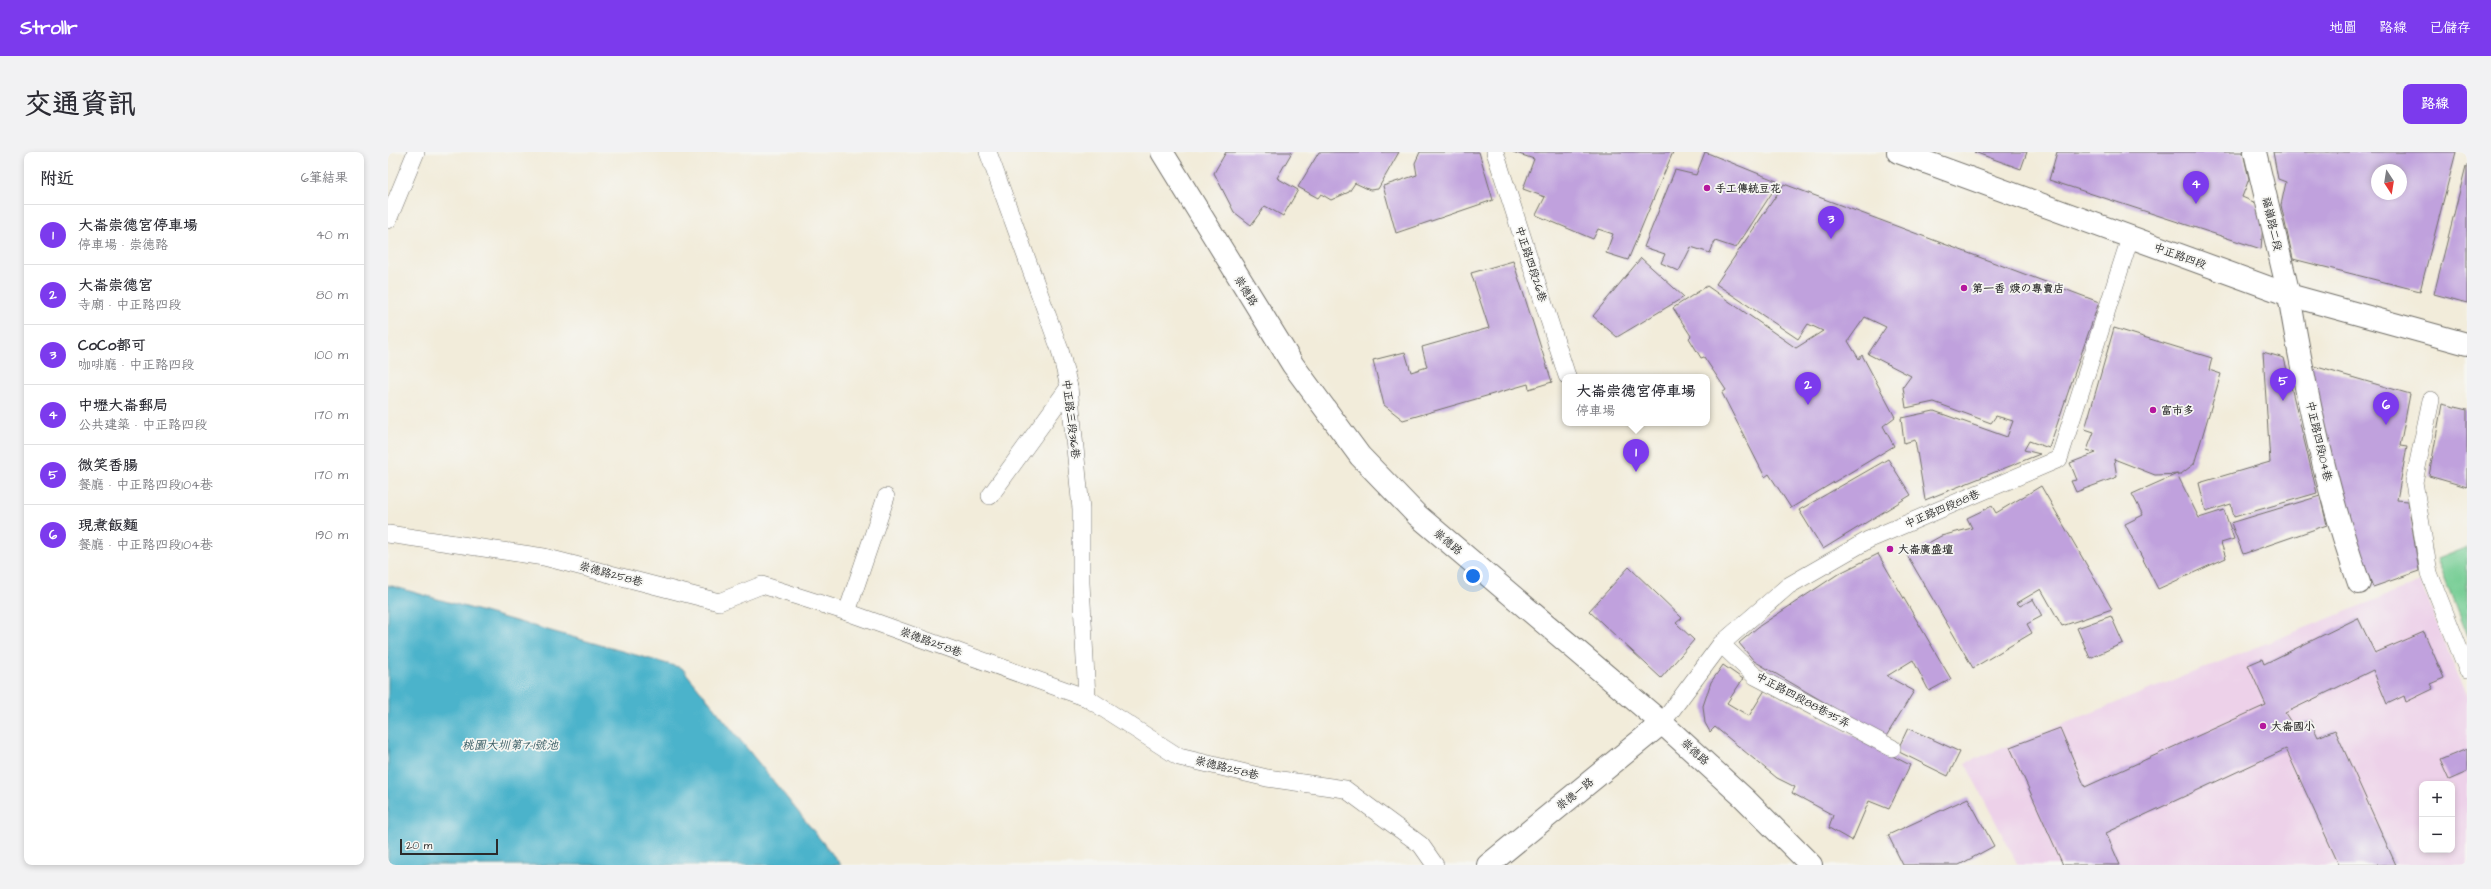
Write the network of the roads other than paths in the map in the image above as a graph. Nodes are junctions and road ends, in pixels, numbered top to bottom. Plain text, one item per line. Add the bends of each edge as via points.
1 (416, 152) edge
2 (988, 152) edge
3 (1162, 152) edge
4 (1495, 152) edge
5 (1898, 152) edge
6 (2255, 152) edge
7 (388, 220) edge
8 (2130, 238) junction
9 (2289, 295) junction
10 (2467, 344) edge
11 (1566, 374) edge
12 (1069, 387) junction
13 (2430, 400) dead end
14 (990, 496) dead end
15 (886, 497) dead end
16 (388, 534) edge
17 (2359, 583) dead end
18 (848, 612) junction
19 (1721, 644) junction
20 (2467, 669) edge
21 (1087, 698) junction
22 (1662, 722) junction
23 (1892, 748) dead end
24 (1435, 865) edge
25 (1488, 865) edge
26 (1811, 865) edge

1 - 7 lane
2 - 12 lane, 中正路三段316巷 via 1060,350
3 - 22 street, 崇德路 via 1293,365 1360,456 1417,515
4 - 11 lane, 中正路四段26巷
5 - 8 street, 中正路四段
6 - 9 street, 福嶺路二段
8 - 9 street, 中正路四段
8 - 19 lane, 中正路四段88巷 via 2060,459 1868,540 1788,586
9 - 10 street, 中正路四段
9 - 17 street, 中正路四段104巷 via 2299,356 2338,521
12 - 14 lane
12 - 21 lane, 中正路三段316巷 via 1081,509 1081,583
13 - 20 lane via 2414,482 2429,574
15 - 18 lane
16 - 18 lane, 崇德路258巷 via 544,556 719,602 762,585
18 - 21 lane, 崇德路258巷
19 - 22 lane, 中正路四段88巷
19 - 23 lane, 中正路四段88巷35弄 via 1755,676
21 - 24 lane, 崇德路258巷 via 1179,757 1267,778 1345,789 1421,845
22 - 25 street, 崇德一路
22 - 26 street, 崇德路

